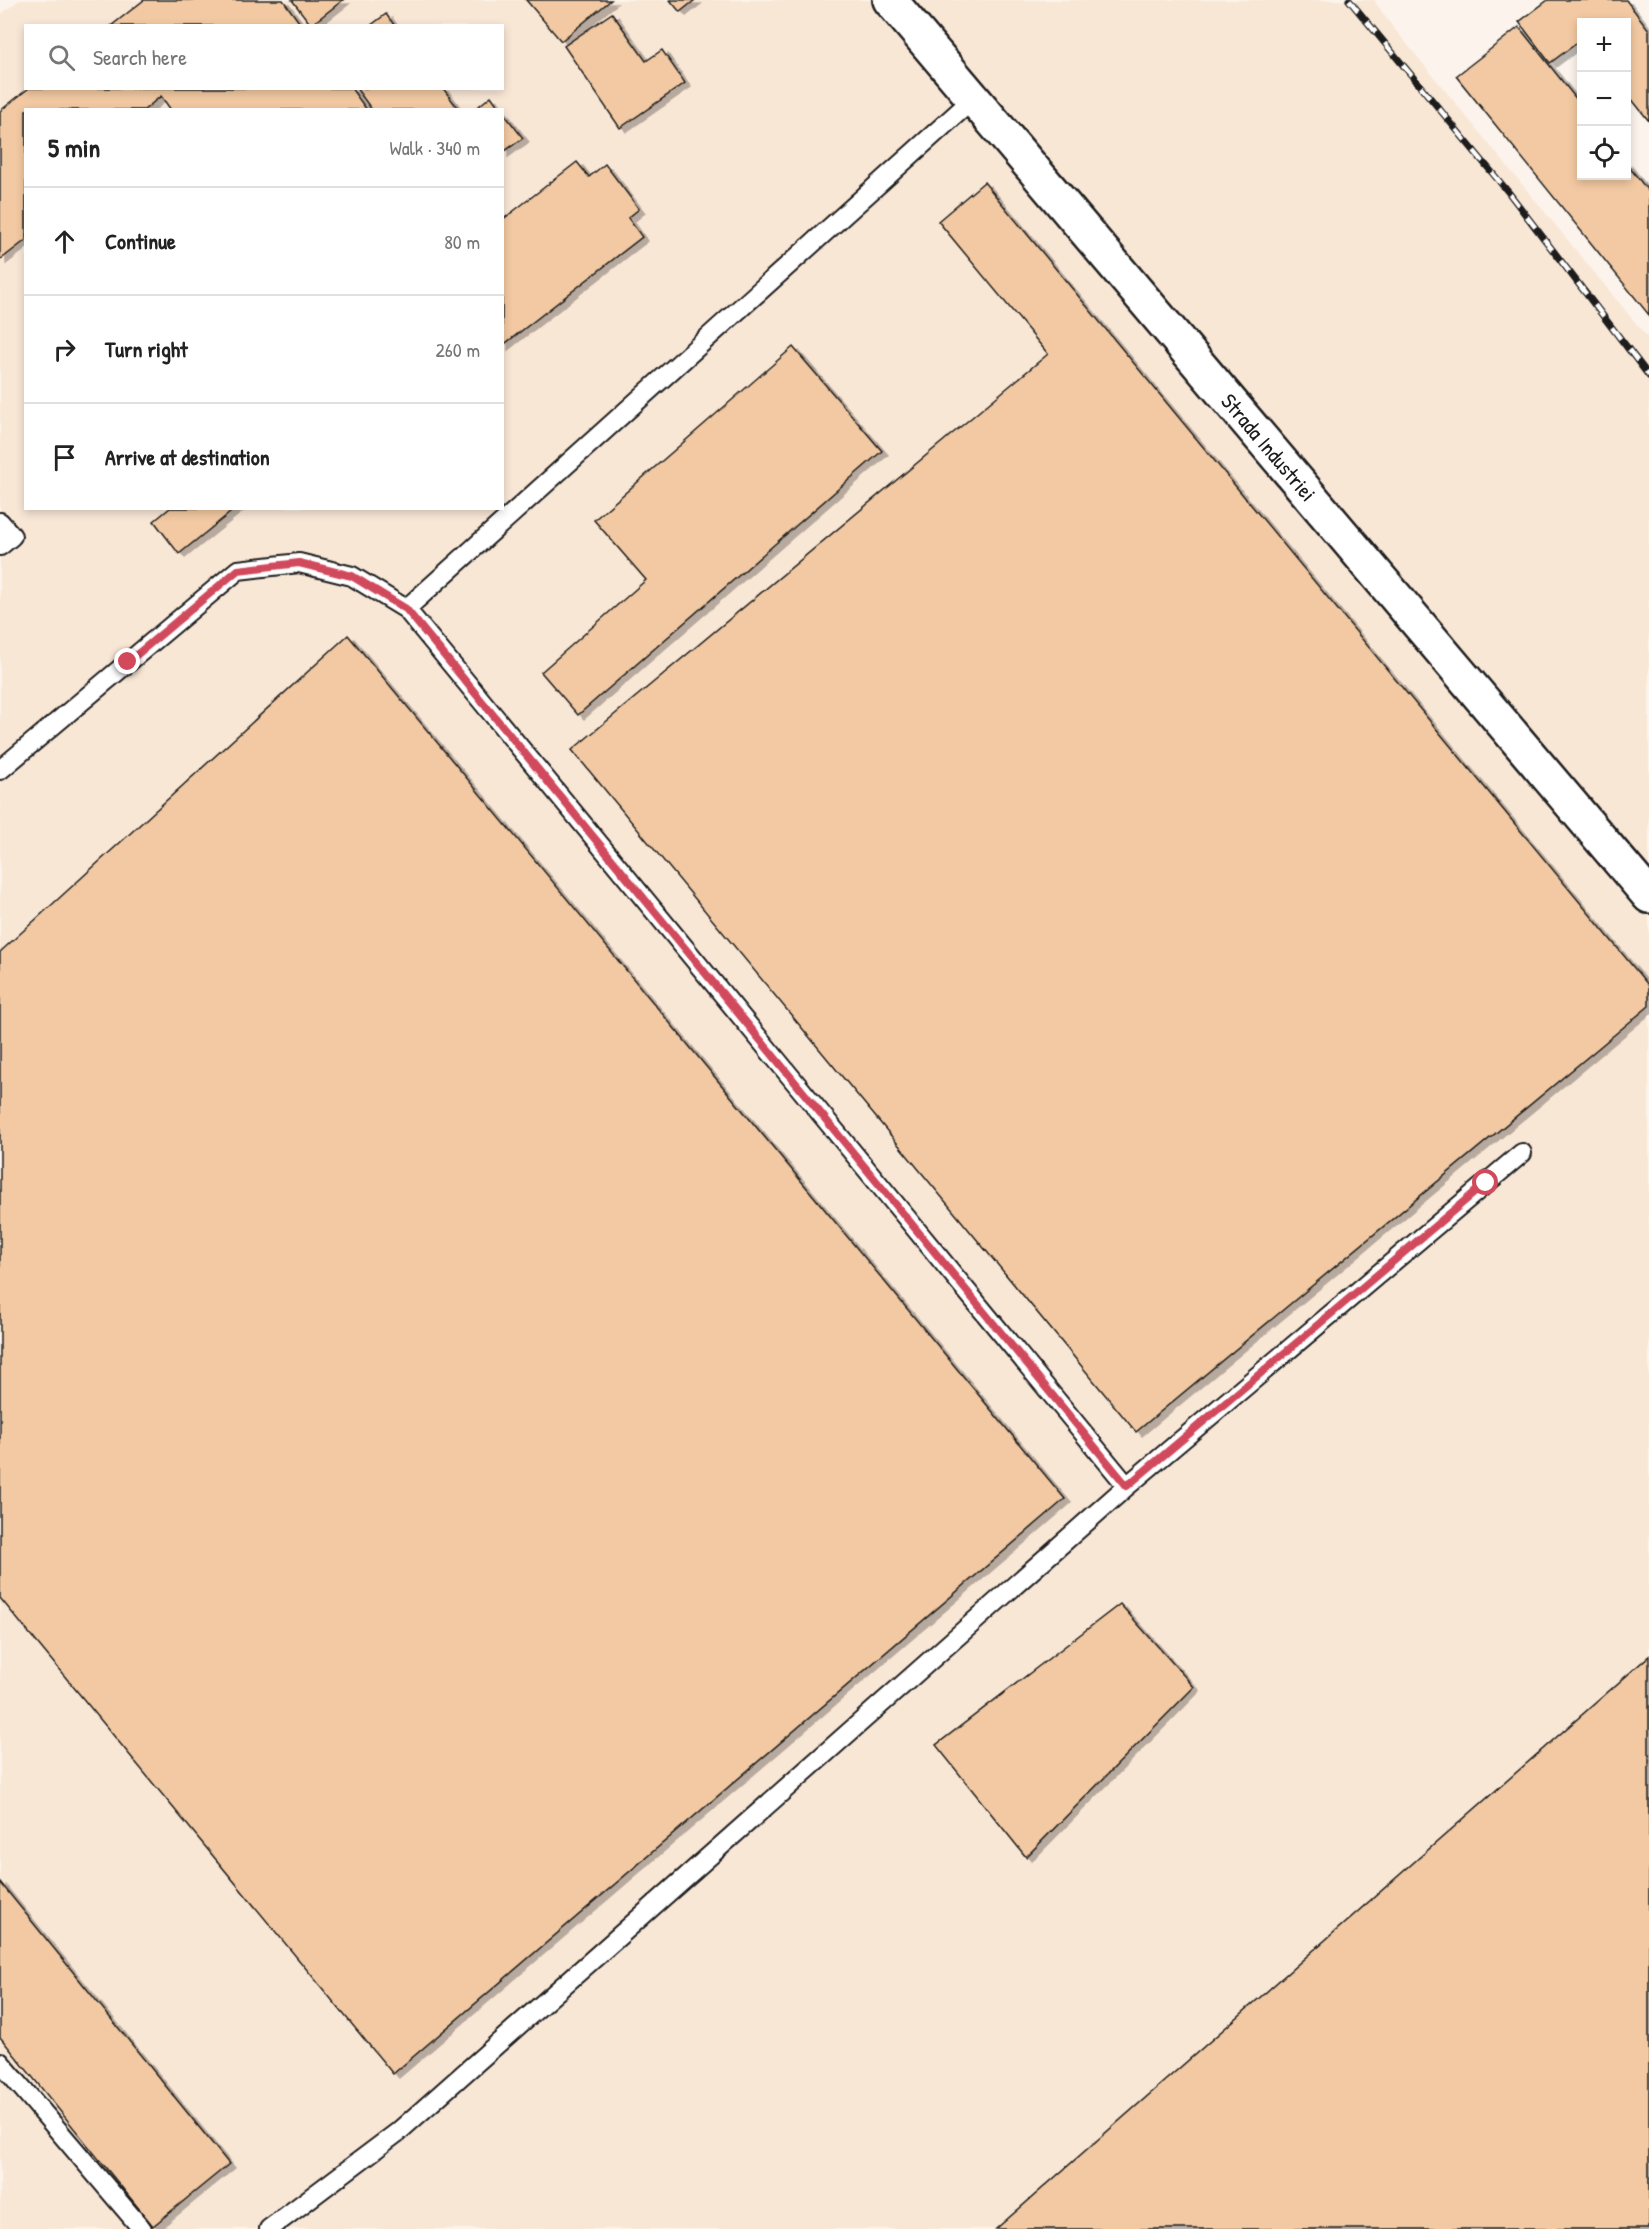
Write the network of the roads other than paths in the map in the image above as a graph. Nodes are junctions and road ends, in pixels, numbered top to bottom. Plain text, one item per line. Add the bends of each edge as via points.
1 (890, 0) edge
2 (973, 99) junction
3 (0, 522) edge
4 (0, 546) edge
5 (406, 609) junction
6 (0, 770) edge
7 (1649, 896) edge
8 (1522, 1153) dead end
9 (1127, 1486) junction
10 (0, 2062) edge
11 (142, 2229) edge
12 (269, 2229) edge

1 - 2 street, Strada Industriei
2 - 5 lane
2 - 7 street, Strada Industriei
3 - 4 lane via 12,536
5 - 6 lane via 352,576 299,563 238,570
5 - 9 lane
8 - 9 lane
9 - 12 lane via 398,2132
10 - 11 lane

